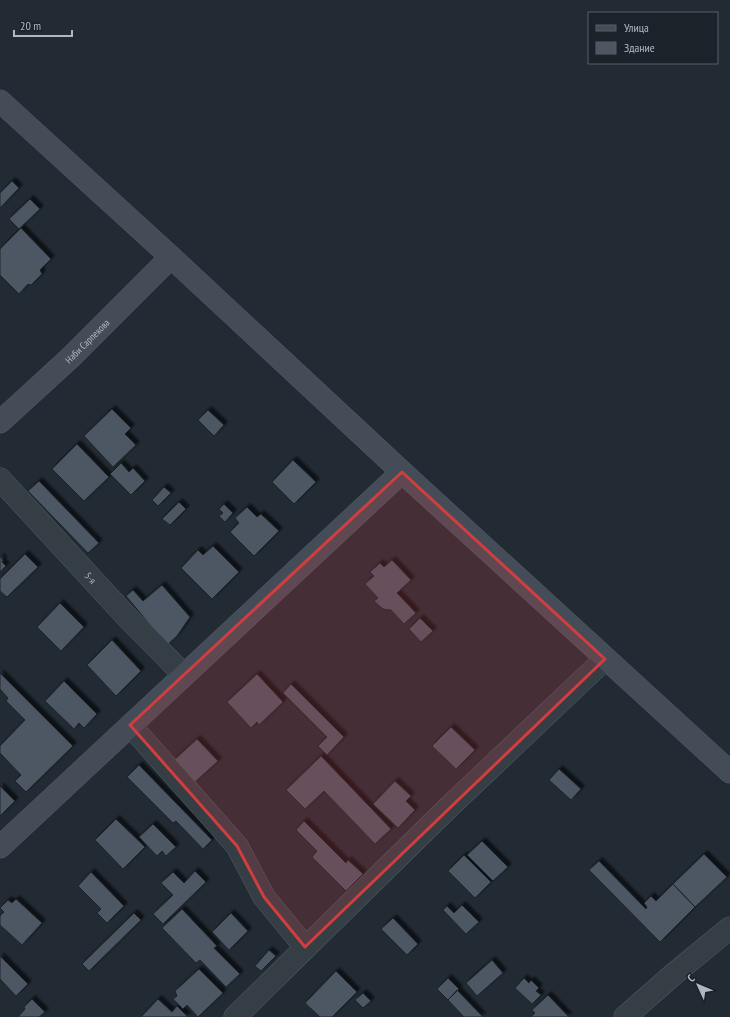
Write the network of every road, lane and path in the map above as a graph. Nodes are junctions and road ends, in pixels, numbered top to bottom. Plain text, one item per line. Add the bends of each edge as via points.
1 (0, 101) edge
2 (171, 257) junction
3 (0, 422) edge
4 (402, 472) junction
5 (0, 479) edge
6 (605, 659) junction
7 (184, 675) junction
8 (130, 726) junction
9 (730, 772) edge
10 (0, 847) edge
11 (730, 928) edge
12 (306, 948) junction
13 (235, 1017) edge
14 (625, 1017) edge

1 - 2 street
2 - 3 street, Наби Сарпекова via 70,358
2 - 4 street
4 - 6 street
4 - 7 street
5 - 7 street, 5-я
6 - 9 street
6 - 12 street via 451,805
7 - 8 street
8 - 10 street
8 - 12 street via 237,846 264,897
11 - 14 street
12 - 13 street

